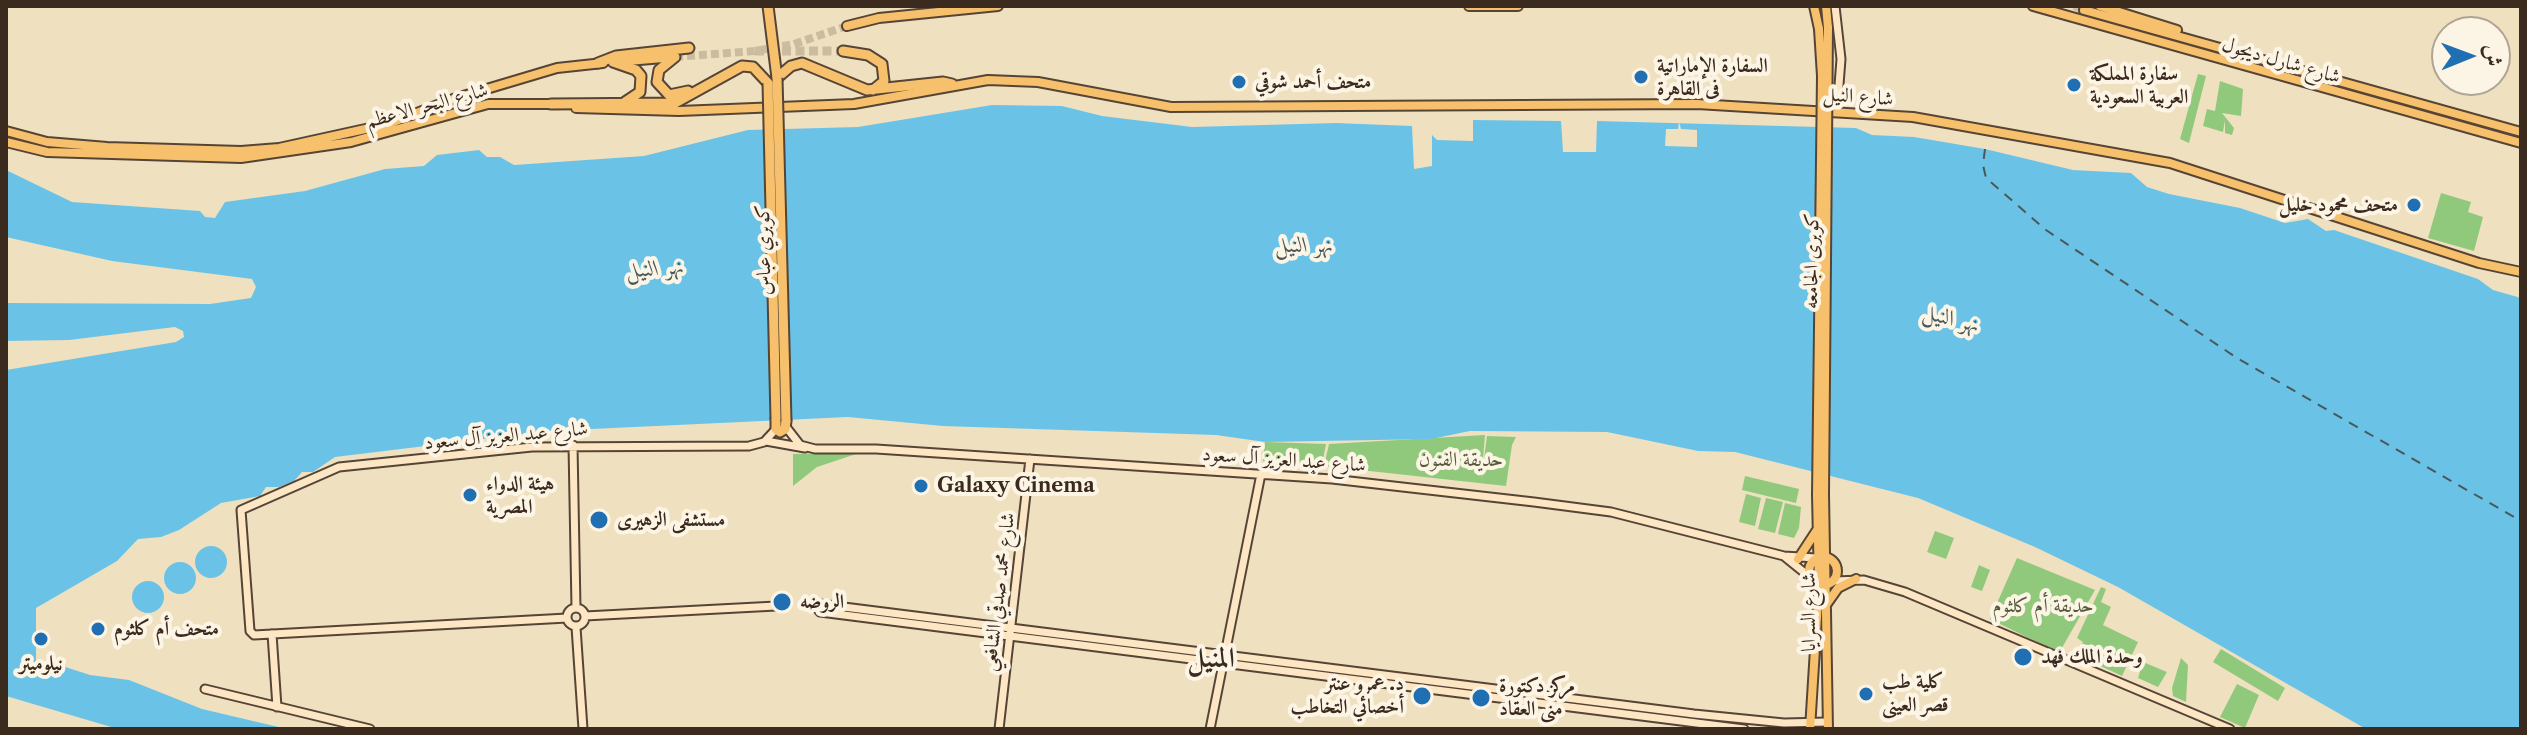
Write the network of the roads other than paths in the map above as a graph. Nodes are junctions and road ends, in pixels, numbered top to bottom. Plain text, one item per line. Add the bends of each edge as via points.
1 (768, 6) edge
2 (998, 6) edge
3 (1469, 6) edge
4 (1518, 6) edge
5 (1814, 6) edge
6 (1826, 6) edge
7 (1835, 6) edge
8 (2033, 6) edge
9 (2100, 6) edge
10 (983, 7) edge
11 (2084, 10) dead end
12 (847, 26) tunnel mouth
13 (1823, 29) junction
14 (2206, 44) junction
15 (689, 48) dead end
16 (843, 51) tunnel mouth
17 (675, 57) joint
18 (613, 62) junction
19 (598, 63) junction
20 (718, 76) junction
21 (772, 80) junction
22 (952, 84) junction
23 (873, 90) junction
24 (453, 99) junction
25 (625, 102) junction
26 (551, 104) junction
27 (1171, 107) joint
28 (1837, 111) junction
29 (458, 112) junction
30 (6, 131) edge
31 (2521, 132) edge
32 (6, 142) edge
33 (2521, 143) edge
34 (2521, 272) edge
35 (781, 424) junction
36 (766, 441) junction
37 (573, 445) junction
38 (807, 448) junction
39 (1030, 459) junction
40 (1261, 474) junction
41 (1821, 494) junction
42 (1818, 525) junction
43 (1784, 556) junction
44 (1820, 558) junction
45 (1798, 559) junction
46 (1811, 578) junction
47 (1856, 579) junction
48 (1826, 584) junction
49 (776, 606) dead end
50 (576, 608) junction
51 (1824, 609) junction
52 (585, 616) junction
53 (567, 618) junction
54 (576, 627) junction
55 (1010, 632) junction
56 (272, 634) junction
57 (1222, 660) junction
58 (205, 689) dead end
59 (277, 707) junction
60 (1810, 725) edge
61 (1828, 725) edge
62 (1785, 726) edge
63 (370, 729) edge
64 (583, 729) edge
65 (999, 729) edge
66 (1210, 729) edge
67 (1744, 729) edge
68 (2230, 729) edge

1 - 21 highway, كوبري عباس
2 - 10 main road
3 - 4 main road
5 - 13 main road
6 - 13 main road
7 - 28 street via 1841,59
8 - 33 main road, شارع شارل ديجول
9 - 14 main road, شارع شارل ديجول via 2199,37
10 - 12 main road
11 - 14 main road, شارع شارل ديجول
13 - 41 main road, كوبرى الجامعه, bridge
14 - 31 main road, شارع شارل ديجول
15 - 19 highway
16 - 23 highway via 868,55 882,64 884,81
17 - 18 main road, شارع البحر الاعظم
17 - 20 highway via 657,76 659,88 669,95 681,95
18 - 19 main road, شارع البحر الاعظم
18 - 25 highway via 641,76 640,92
19 - 24 main road, شارع البحر الاعظم via 557,68
20 - 21 highway via 747,66
20 - 25 highway via 675,103
21 - 23 highway via 796,64
21 - 35 highway, كوبري عباس, bridge
22 - 23 highway
22 - 26 main road, شارع البحر الاعظم via 854,104 669,111
22 - 27 main road, شارع البحر الاعظم via 1038,82
24 - 29 main road
24 - 30 main road, شارع البحر الاعظم via 353,134 262,149 107,147 47,142
25 - 26 highway
26 - 29 main road, شارع البحر الاعظم via 506,102
27 - 28 main road, شارع النيل via 1622,103
28 - 34 main road, شارع النيل via 1972,125 2170,163
29 - 32 main road, شارع البحر الاعظم via 351,142 241,158 47,152
35 - 36 street
35 - 38 street
36 - 37 street, شارع عبد العزيز آل سعود via 749,446
36 - 38 street, شارع عبد العزيز آل سعود
37 - 50 street
37 - 56 street, شارع عبد العزيز آل سعود via 339,467 242,509 251,633
38 - 39 street, شارع عبد العزيز آل سعود
39 - 40 street, شارع عبد العزيز آل سعود
39 - 55 street, شارع محمد صدقي الشافعي
40 - 43 street, شارع عبد العزيز آل سعود via 1611,512
40 - 57 street
41 - 42 main road, شارع السرايا
41 - 44 main road, شارع السرايا
42 - 44 main road, شارع السرايا
42 - 45 main road
43 - 45 street, شارع عبد العزيز آل سعود
43 - 46 street, شارع عبد العزيز آل سعود
44 - 45 street, شارع عبد العزيز آل سعود
44 - 46 main road via 1809,567
44 - 48 main road, شارع السرايا
44 - 48 main road via 1837,567
46 - 48 main road
47 - 48 street
47 - 51 main road via 1838,588
47 - 68 street via 1922,599
48 - 51 main road, شارع السرايا
48 - 60 main road, شارع السرايا
49 - 52 street
50 - 52 street
50 - 53 street
51 - 61 main road, شارع السرايا
52 - 54 street
53 - 54 street
53 - 56 street
54 - 64 street
55 - 55 street via 820,604 816,607 820,612
55 - 57 street
55 - 65 street, شارع محمد صدقي الشافعي
56 - 59 street
57 - 62 street
57 - 66 street
57 - 67 street
58 - 59 street
59 - 63 street
60 - 61 street
60 - 62 street

